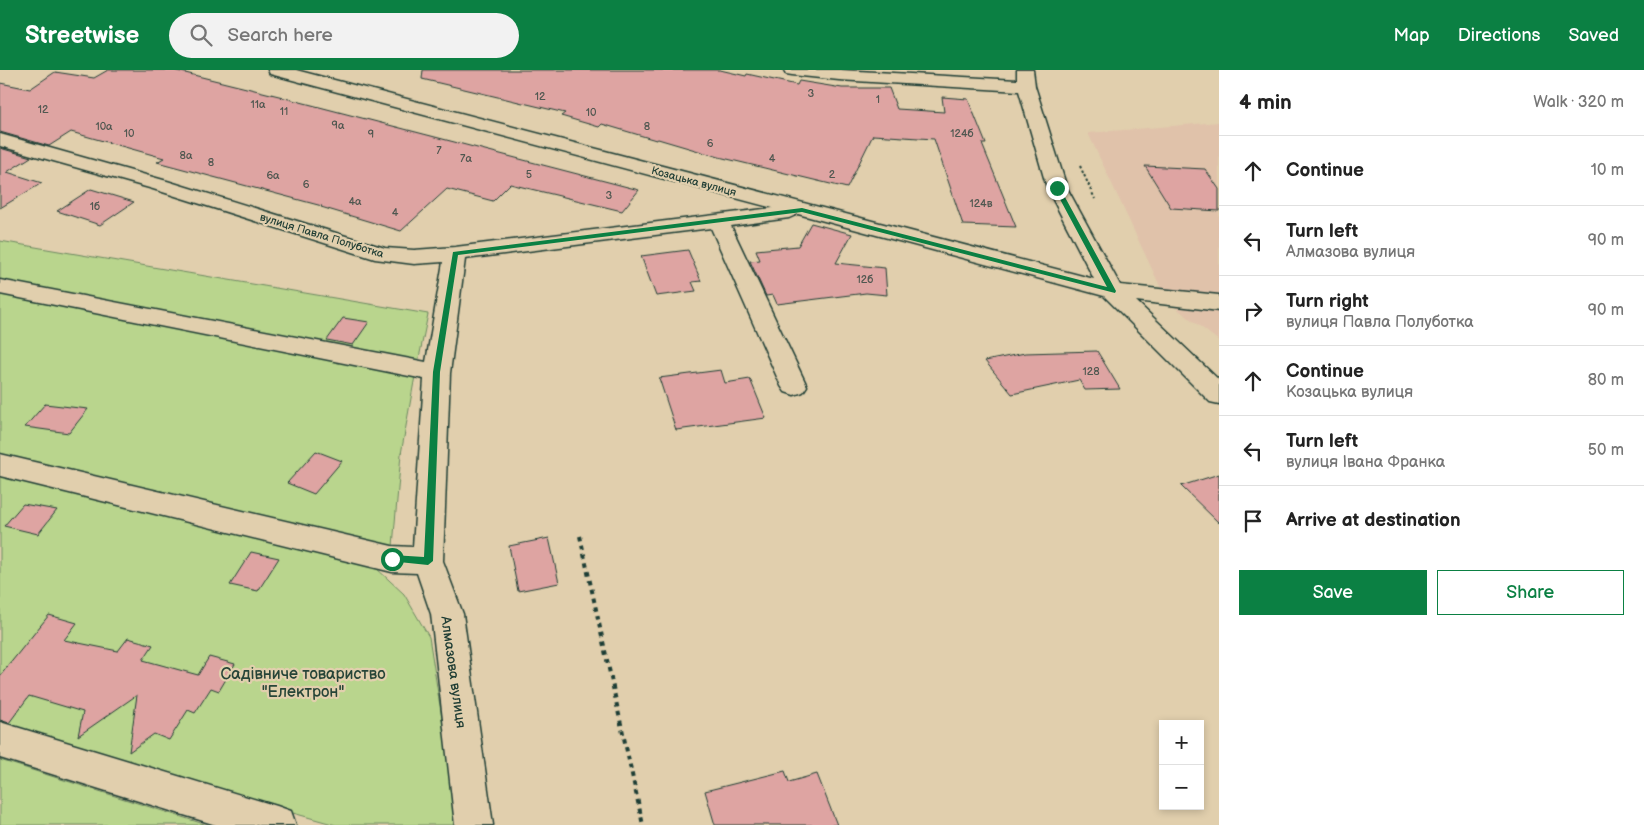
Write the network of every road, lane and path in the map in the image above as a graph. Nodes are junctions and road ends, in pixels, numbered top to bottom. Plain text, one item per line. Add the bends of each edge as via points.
1 (276, 70) edge
2 (792, 70) edge
3 (1025, 78) edge
4 (0, 140) edge
5 (1077, 161) dead end
6 (1098, 205) dead end
7 (802, 210) junction
8 (718, 220) junction
9 (455, 254) junction
10 (0, 287) edge
11 (1112, 291) junction
12 (1219, 303) edge
13 (436, 372) junction
14 (794, 386) dead end
15 (1219, 395) edge
16 (0, 464) edge
17 (580, 536) dead end
18 (428, 561) junction
19 (0, 740) edge
20 (277, 825) edge
21 (474, 825) edge
22 (643, 825) edge

1 - 7 street, Козацька вулиця
2 - 3 street via 838,75
3 - 11 street via 1057,188
4 - 9 street, вулиця Павла Полуботка via 160,185 383,254 414,257
5 - 6 path
7 - 8 street, вулиця Павла Полуботка
7 - 11 street, Козацька вулиця
8 - 9 street, вулиця Павла Полуботка
8 - 14 street
9 - 13 street, Алмазова вулиця
10 - 13 street
11 - 12 street, Козацька вулиця
11 - 15 street
13 - 18 street, Алмазова вулиця
16 - 18 street via 392,559
17 - 22 path
18 - 21 street, Алмазова вулиця via 447,614
19 - 20 street

